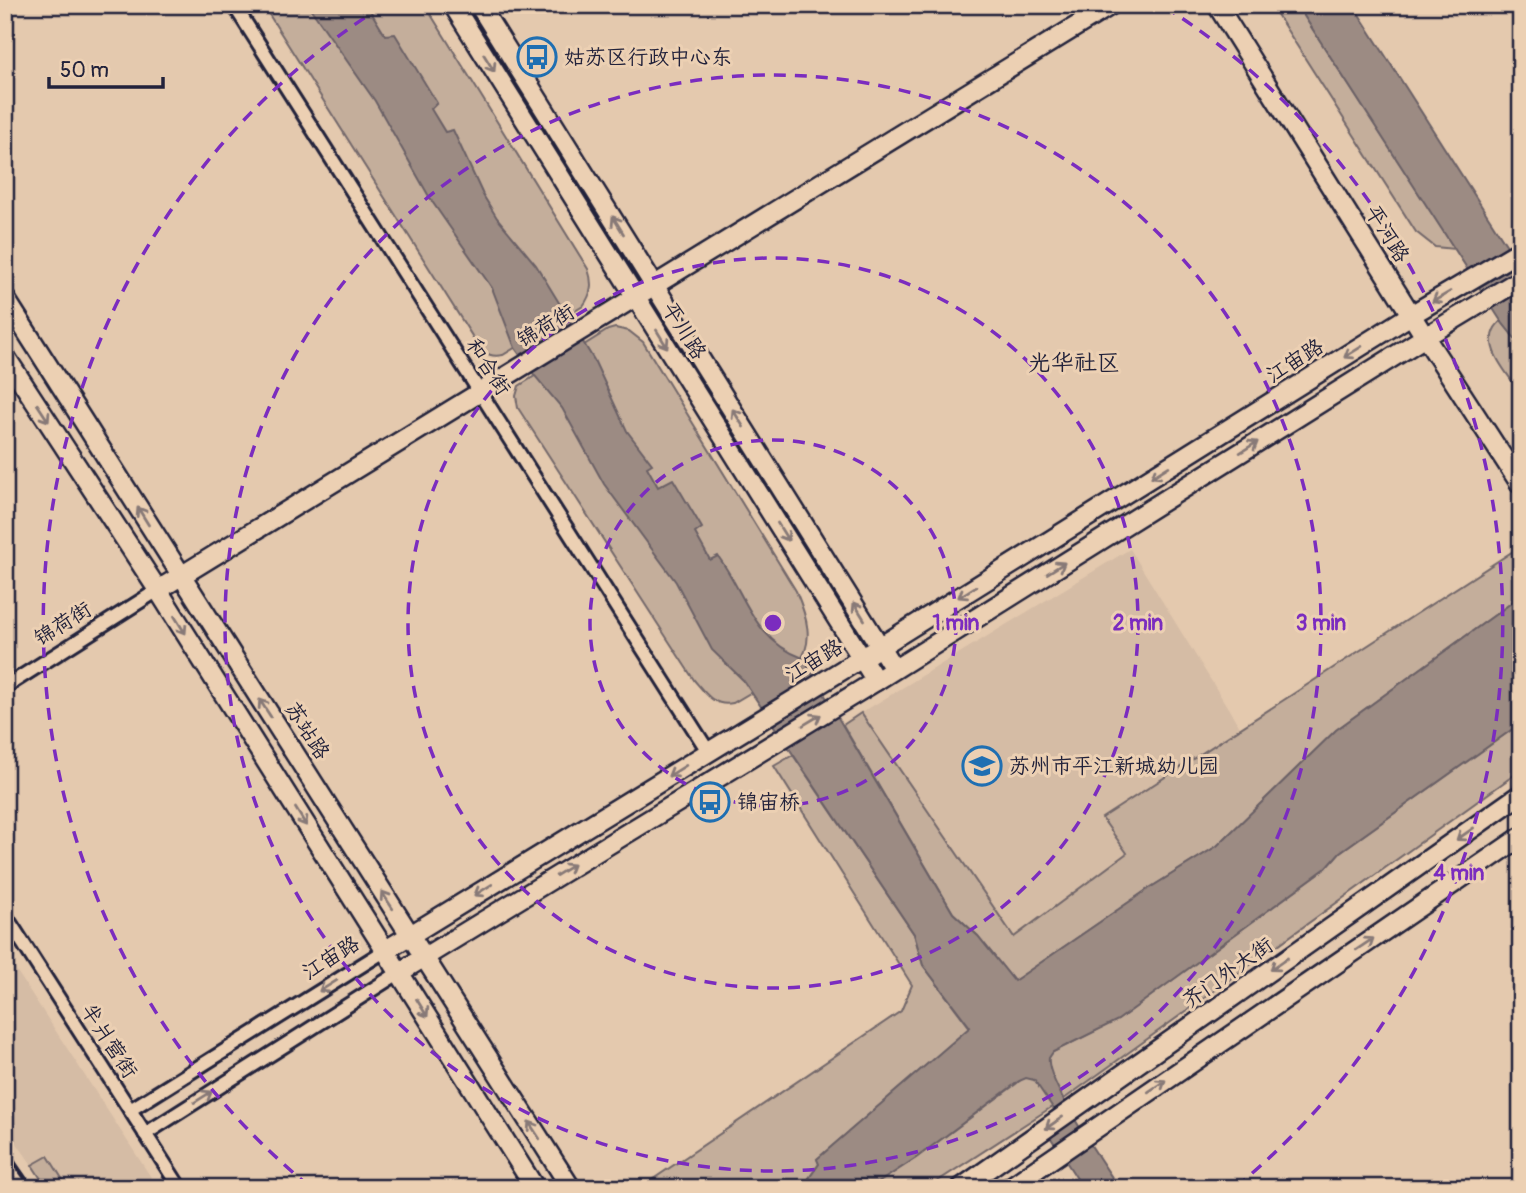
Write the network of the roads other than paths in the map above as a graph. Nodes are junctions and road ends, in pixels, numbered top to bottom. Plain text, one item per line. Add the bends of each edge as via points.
1 (234, 5) edge
2 (453, 5) edge
3 (479, 5) edge
4 (1111, 5) edge
5 (1217, 5) edge
6 (1520, 251) edge
7 (1521, 279) edge
8 (656, 285) junction
9 (636, 297) junction
10 (5, 298) edge
11 (1411, 316) junction
12 (1424, 337) junction
13 (5, 356) edge
14 (482, 392) junction
15 (1521, 485) edge
16 (181, 576) junction
17 (158, 590) junction
18 (880, 646) junction
19 (862, 658) junction
20 (894, 669) junction
21 (876, 681) junction
22 (5, 688) edge
23 (708, 751) junction
24 (1521, 794) edge
25 (1521, 837) edge
26 (5, 915) edge
27 (410, 935) junction
28 (386, 950) junction
29 (423, 957) junction
30 (400, 972) junction
31 (130, 1110) junction
32 (145, 1133) junction
33 (180, 1188) edge
34 (535, 1188) edge
35 (571, 1188) edge
36 (961, 1188) edge
37 (1009, 1188) edge

1 - 14 street, 和合街
2 -> 9 street, 平川路
8 -> 3 street, 平川路
4 - 8 street, 锦荷街
5 - 11 street, 平河路
6 -> 11 street, 江宙路
7 - 12 street
8 - 9 street, 锦荷街
18 -> 8 street, 平川路
9 - 14 street, 锦荷街
9 -> 19 street, 平川路
16 -> 10 street, 苏站路
11 - 12 street, 平河路
11 -> 18 street, 江宙路
12 - 15 street, 平河路
20 -> 12 street
13 -> 17 street
14 - 16 street, 锦荷街
14 - 23 street, 和合街
16 - 17 street, 锦荷街
27 -> 16 street, 苏站路
17 - 22 street, 锦荷街
17 -> 28 street
18 - 19 street, 江宙路
18 - 20 street, 平川路
19 - 21 street, 平川路
19 - 23 street, 江宙路
20 - 21 street
29 -> 21 street
23 -> 27 street, 江宙路
24 -> 36 street, 齐门外大街
37 -> 25 street
26 - 31 street, 半爿营街
27 - 28 street, 江宙路
27 - 29 street, 苏站路
28 - 30 street
28 -> 31 street, 江宙路
29 - 30 street
35 -> 29 street, 苏站路
32 -> 30 street
30 -> 34 street
31 - 32 street, 半爿营街
32 - 33 street, 半爿营街

